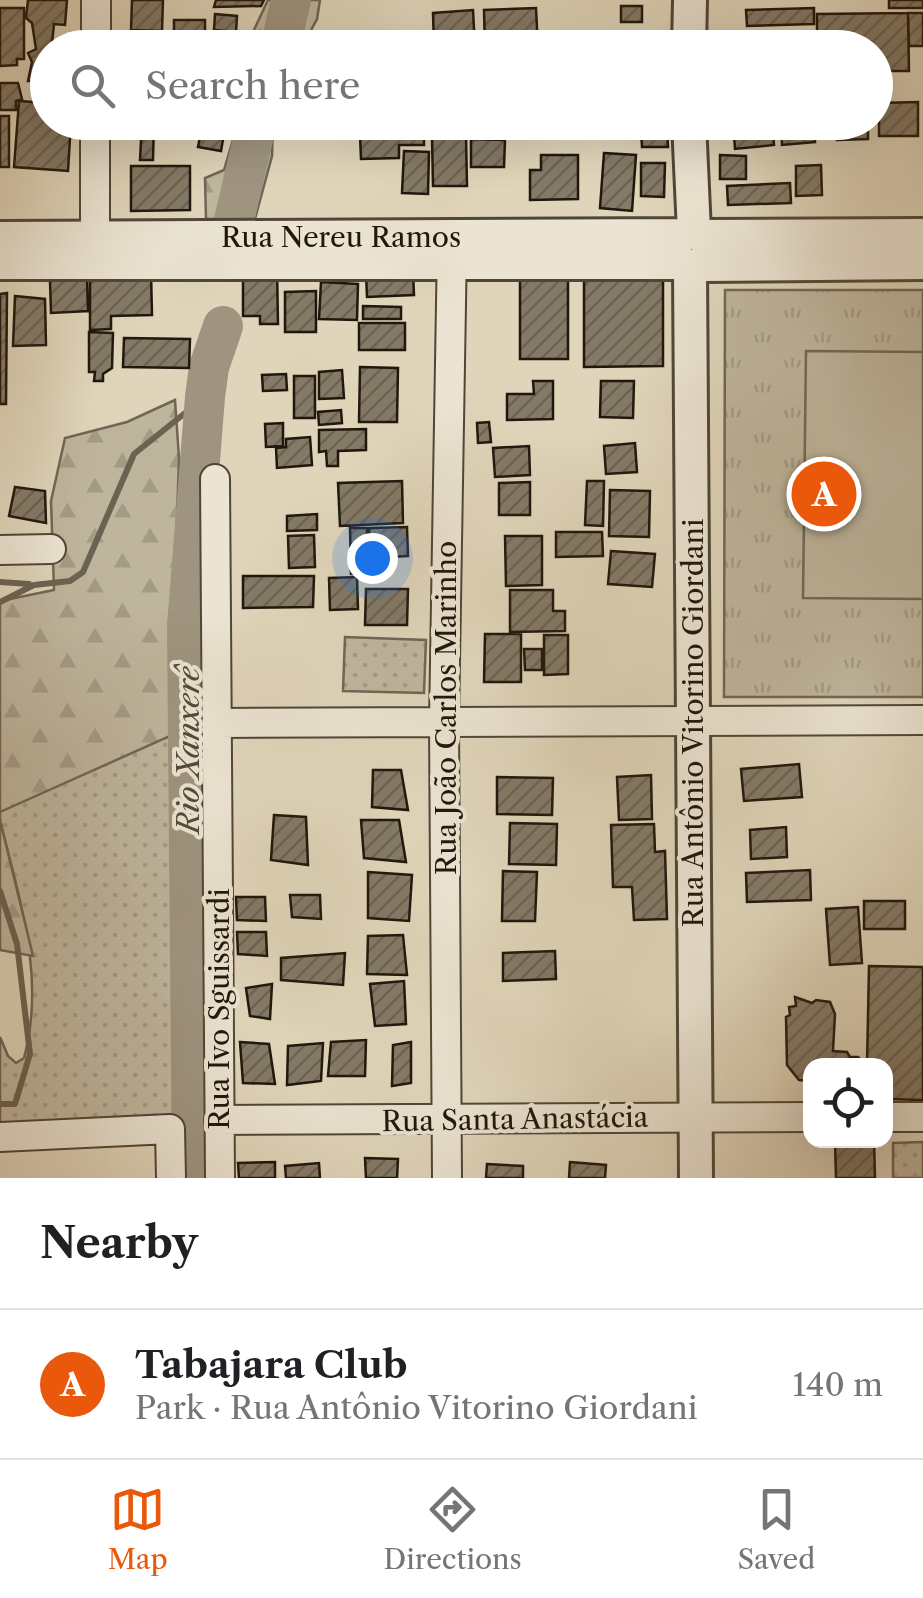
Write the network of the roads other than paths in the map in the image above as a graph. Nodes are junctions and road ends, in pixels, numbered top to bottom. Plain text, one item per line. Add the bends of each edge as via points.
1 (96, 0) edge
2 (690, 0) edge
3 (96, 30) edge
4 (689, 30) edge
5 (95, 140) edge
6 (689, 140) edge
7 (923, 235) edge
8 (834, 249) junction
9 (2, 250) edge
10 (95, 250) junction
11 (452, 250) junction
12 (692, 250) junction
13 (923, 263) edge
14 (215, 479) dead end
15 (51, 549) dead end
16 (0, 550) edge
17 (923, 720) edge
18 (694, 721) junction
19 (444, 722) junction
20 (219, 723) junction
21 (695, 1116) junction
22 (803, 1116) edge
23 (893, 1117) edge
24 (923, 1117) edge
25 (220, 1120) junction
26 (446, 1121) junction
27 (0, 1138) edge
28 (171, 1178) edge
29 (220, 1178) edge
30 (447, 1178) edge
31 (696, 1178) edge

1 - 3 street
2 - 4 street
5 - 10 street
6 - 12 street, Rua Antônio Vitorino Giordani
7 - 8 street, Rua Nereu Ramos
8 - 12 street, Rua Nereu Ramos
8 - 13 street, Rua Nereu Ramos
9 - 10 street, Rua Nereu Ramos
10 - 11 street, Rua Nereu Ramos
11 - 12 street, Rua Nereu Ramos
11 - 19 street, Rua João Carlos Marinho
12 - 18 street, Rua Antônio Vitorino Giordani
14 - 20 street, Rua Ivo Sguissardi
15 - 16 street
17 - 18 street
18 - 19 street
18 - 21 street, Rua Antônio Vitorino Giordani
19 - 20 street
19 - 26 street, Rua João Carlos Marinho
20 - 25 street, Rua Ivo Sguissardi
21 - 22 street, Rua Santa Anastácia
21 - 26 street, Rua Santa Anastácia
21 - 31 street, Rua Antônio Vitorino Giordani
23 - 24 street
25 - 26 street, Rua Santa Anastácia
25 - 29 street, Rua Ivo Sguissardi
26 - 30 street, Rua João Carlos Marinho
27 - 28 street, Rua Ivo Sguissardi via 170,1129

